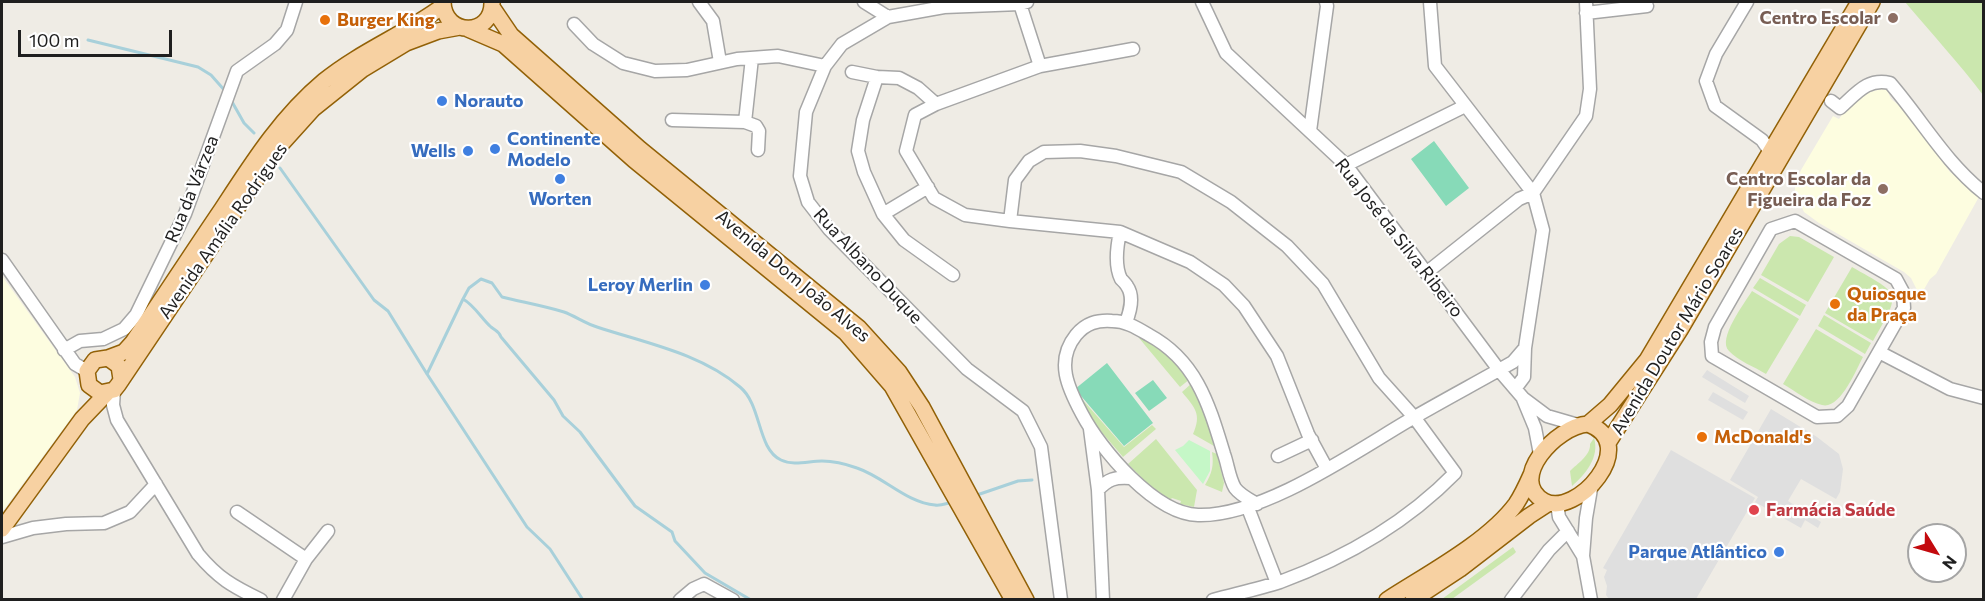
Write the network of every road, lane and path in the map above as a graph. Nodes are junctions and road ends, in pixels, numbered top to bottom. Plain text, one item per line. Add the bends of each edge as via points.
1 (296, 2) edge
2 (699, 2) edge
3 (864, 2) edge
4 (1202, 2) edge
5 (1326, 2) edge
6 (1430, 2) edge
7 (1747, 2) edge
8 (1859, 2) edge
9 (1872, 2) edge
10 (493, 3) edge
11 (1024, 3) edge
12 (443, 4) edge
13 (943, 4) edge
14 (1647, 6) dead end
15 (1586, 7) edge
16 (888, 17) junction
17 (574, 24) dead end
18 (464, 28) junction
19 (1133, 49) dead end
20 (752, 58) junction
21 (720, 63) junction
22 (825, 66) junction
23 (1040, 66) junction
24 (852, 72) dead end
25 (877, 77) junction
26 (1831, 101) dead end
27 (936, 104) junction
28 (1465, 106) junction
29 (672, 120) dead end
30 (745, 122) junction
31 (1310, 131) junction
32 (758, 150) dead end
33 (1771, 153) junction
34 (1346, 165) junction
35 (928, 188) junction
36 (1983, 193) edge
37 (1533, 194) junction
38 (884, 214) junction
39 (1010, 221) junction
40 (1120, 232) junction
41 (2, 260) edge
42 (1426, 273) junction
43 (953, 275) dead end
44 (1125, 322) junction
45 (1525, 348) junction
46 (64, 350) junction
47 (1879, 352) junction
48 (108, 358) junction
49 (1499, 370) junction
50 (88, 378) junction
51 (114, 387) junction
52 (1519, 393) junction
53 (1983, 398) edge
54 (1414, 417) junction
55 (82, 419) junction
56 (1583, 425) junction
57 (1090, 428) junction
58 (1312, 440) junction
59 (1608, 443) junction
60 (1540, 454) junction
61 (1278, 456) dead end
62 (1327, 469) junction
63 (1531, 475) junction
64 (1130, 478) junction
65 (1592, 483) junction
66 (156, 484) junction
67 (1098, 490) junction
68 (1553, 503) junction
69 (1252, 506) junction
70 (237, 512) dead end
71 (2, 530) edge
72 (328, 531) dead end
73 (1568, 531) junction
74 (2, 537) edge
75 (1583, 556) junction
76 (306, 559) junction
77 (1277, 583) junction
78 (1592, 597) edge
79 (261, 600) edge
80 (284, 600) edge
81 (680, 600) edge
82 (734, 600) edge
83 (1013, 600) edge
84 (1026, 600) edge
85 (1061, 600) edge
86 (1103, 600) edge
87 (1213, 600) edge
88 (1387, 600) edge
89 (1413, 600) edge
90 (1511, 600) edge

1 - 46 street, Rua da Várzea via 287,30 275,45 237,71 184,214 136,315 124,329 103,339 80,341
2 - 21 street via 712,21
3 - 16 street
4 - 31 street, Rua José da Silva Ribeiro via 1226,53
5 - 31 street
6 - 28 street via 1435,66
7 - 33 street via 1716,54 1706,81 1714,106 1762,140
8 - 33 main road, Avenida Doutor Mário Soares
9 - 59 main road, Avenida Doutor Mário Soares via 1680,330
10 - 18 main road via 481,25
10 - 84 main road, Avenida Dom João Alves via 511,35 640,149 859,328 891,363 922,407
11 - 13 street, Rua Albano Duque
11 - 23 street
12 - 18 main road via 448,19
12 - 48 main road, Avenida Amália Rodrigues via 362,54 289,115 262,148 133,342
13 - 16 street, Rua Albano Duque
14 - 15 street
15 - 37 street via 1590,89 1586,116
16 - 22 street, Rua Albano Duque via 842,44
17 - 21 street via 593,44 623,63 655,71
18 - 51 main road, Avenida Amália Rodrigues via 438,31 406,43 363,69 313,110 276,150
18 - 83 main road, Avenida Dom João Alves via 503,44 634,160 846,333 892,386
19 - 23 street
20 - 21 street
20 - 22 street via 778,56
20 - 30 street
22 - 85 street, Rua Albano Duque via 806,112 800,176 808,202 829,229 968,369 1023,411 1041,447
23 - 27 street
24 - 25 street
25 - 27 street via 899,78
25 - 38 street via 858,151
26 - 36 street via 1840,108 1867,84 1878,80 1890,83 1947,158
27 - 35 street via 915,115 906,151
28 - 34 street
28 - 37 street
29 - 30 street
30 - 32 street via 759,131
31 - 34 street, Rua José da Silva Ribeiro
33 - 56 main road, Avenida Doutor Mário Soares via 1643,366 1610,405
34 - 42 street, Rua José da Silva Ribeiro
35 - 38 street
35 - 39 street via 934,198 965,215
37 - 42 street via 1519,199
37 - 45 street via 1543,230
38 - 43 street via 904,240
39 - 40 street
39 - 54 street via 1015,180 1029,161 1044,152 1116,156 1181,172 1231,202 1287,246 1323,284 1379,378
40 - 44 street via 1119,270 1131,303
40 - 58 street via 1190,262 1224,285 1244,306 1277,356
41 - 46 street
42 - 49 street, Rua José da Silva Ribeiro
44 - 57 street via 1097,321 1082,328 1068,345 1065,370 1073,397
44 - 69 street via 1166,345 1185,363 1201,387 1236,489
45 - 49 street
45 - 52 street
46 - 50 street
47 - 47 street via 1904,308 1903,292 1896,279 1795,221 1771,229 1715,327 1711,342 1712,356 1817,417 1837,416 1848,406
47 - 53 street via 1950,389
48 - 50 main road via 95,360
48 - 51 main road via 119,366
49 - 52 street, Rua José da Silva Ribeiro
49 - 54 street
50 - 51 main road via 100,393
50 - 55 main road, Avenida Amália Rodrigues
51 - 55 main road, Avenida Amália Rodrigues
51 - 66 street via 117,420
52 - 56 street, Rua José da Silva Ribeiro via 1547,416
52 - 60 street, Rua José da Silva Ribeiro
54 - 62 street
54 - 77 street via 1455,473 1412,511 1365,544
55 - 71 main road, Avenida Amália Rodrigues
56 - 59 main road via 1597,428
56 - 60 main road via 1558,436
57 - 64 street
57 - 67 street
58 - 61 street
58 - 62 street
59 - 65 main road via 1606,462
60 - 63 main road
62 - 69 street
63 - 68 main road via 1536,494
63 - 88 main road via 1517,503 1500,522 1454,558
64 - 67 street via 1107,480
64 - 69 street via 1170,508 1196,515
65 - 68 main road via 1572,499
65 - 75 street
66 - 74 street via 130,512 104,524 33,528
66 - 79 street via 213,572
67 - 86 street
68 - 73 street
68 - 89 main road
69 - 77 street
70 - 76 street
72 - 76 street
73 - 75 street
73 - 90 street
75 - 78 street
76 - 80 street
77 - 87 street
81 - 82 street via 704,584

